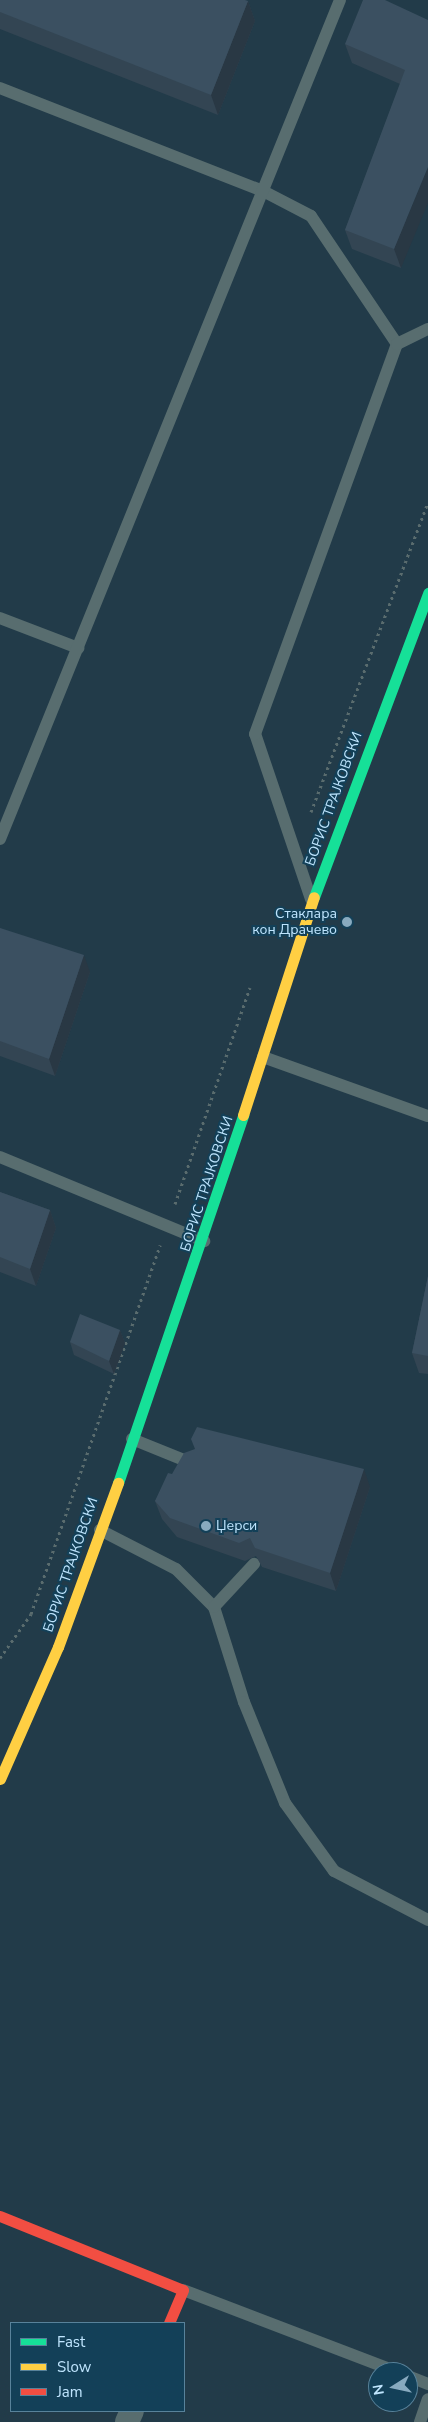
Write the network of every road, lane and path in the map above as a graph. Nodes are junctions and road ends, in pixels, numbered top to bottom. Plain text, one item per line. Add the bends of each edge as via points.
1 (340, 0) edge
2 (0, 88) edge
3 (263, 191) junction
4 (428, 329) edge
5 (398, 344) junction
6 (428, 502) edge
7 (428, 593) edge
8 (0, 618) edge
9 (78, 648) junction
10 (0, 839) edge
11 (296, 856) junction
12 (312, 903) junction
13 (251, 986) dead end
14 (263, 1057) junction
15 (428, 1116) edge
16 (0, 1157) edge
17 (167, 1226) junction
18 (204, 1241) junction
19 (132, 1439) junction
20 (194, 1464) edge
21 (100, 1530) junction
22 (254, 1564) edge
23 (214, 1607) junction
24 (0, 1658) edge
25 (0, 1779) edge
26 (428, 1920) edge
27 (0, 2216) edge
28 (183, 2290) junction
29 (168, 2322) edge
30 (372, 2362) edge
31 (428, 2399) edge
32 (420, 2422) edge

1 - 3 lane
2 - 3 lane
3 - 5 lane via 311,216
3 - 9 lane
4 - 5 lane
5 - 11 lane via 255,734
6 - 11 path
7 - 12 main road, БОРИС ТРАЈКОВСКИ
8 - 9 lane
9 - 10 lane
11 - 12 lane
12 - 14 main road, БОРИС ТРАЈКОВСКИ
13 - 17 path
14 - 15 lane
14 - 18 main road, БОРИС ТРАЈКОВСКИ
16 - 17 lane
17 - 18 lane
17 - 24 path via 31,1614
18 - 19 main road, БОРИС ТРАЈКОВСКИ
19 - 20 lane
19 - 21 main road, БОРИС ТРАЈКОВСКИ
21 - 23 lane via 176,1569
21 - 25 main road, БОРИС ТРАЈКОВСКИ via 58,1646
22 - 23 lane
23 - 26 lane via 244,1702 286,1803 334,1871
27 - 28 main road
28 - 29 main road
28 - 30 lane
31 - 32 lane

